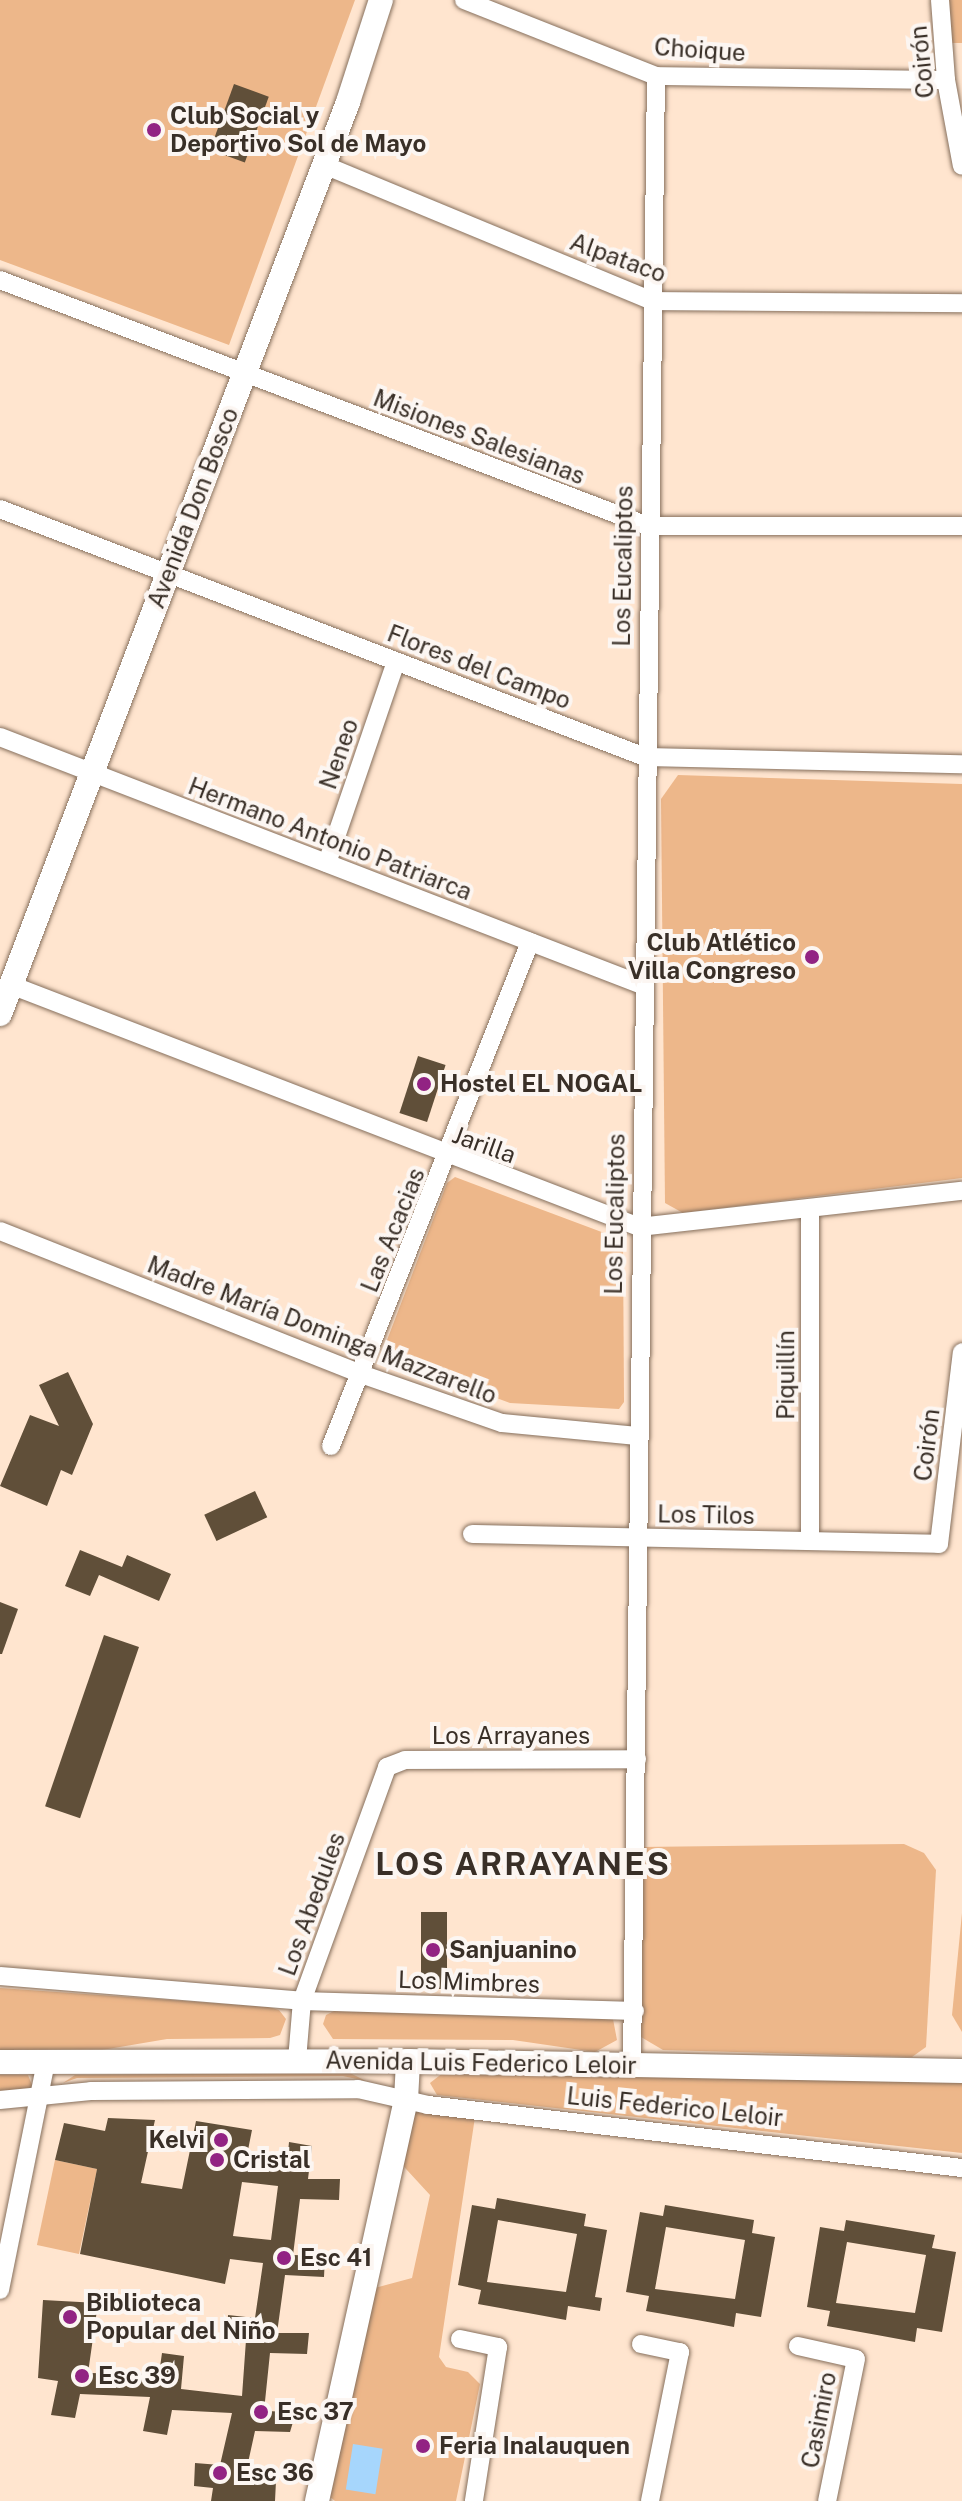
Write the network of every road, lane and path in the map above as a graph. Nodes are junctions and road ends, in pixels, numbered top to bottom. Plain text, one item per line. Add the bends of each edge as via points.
1 (381, 0) edge
2 (464, 0) edge
3 (940, 0) edge
4 (656, 76) junction
5 (946, 80) junction
6 (324, 165) junction
7 (962, 166) edge
8 (0, 280) edge
9 (652, 301) junction
10 (962, 303) edge
11 (244, 374) junction
12 (0, 509) edge
13 (648, 526) junction
14 (962, 526) edge
15 (169, 573) junction
16 (396, 661) junction
17 (0, 737) edge
18 (645, 757) junction
19 (962, 764) edge
20 (92, 773) junction
21 (327, 863) junction
22 (530, 942) junction
23 (11, 985) junction
24 (642, 985) junction
25 (0, 1014) edge
26 (448, 1158) junction
27 (962, 1191) edge
28 (810, 1209) junction
29 (639, 1227) junction
30 (0, 1231) edge
31 (962, 1352) edge
32 (361, 1374) junction
33 (637, 1436) junction
34 (331, 1446) dead end
35 (472, 1534) dead end
36 (635, 1538) junction
37 (810, 1541) junction
38 (939, 1544) joint
39 (637, 1759) junction
40 (387, 1767) joint
41 (0, 1976) edge
42 (302, 2001) junction
43 (635, 2011) junction
44 (297, 2060) junction
45 (408, 2061) junction
46 (0, 2062) edge
47 (46, 2062) junction
48 (632, 2065) junction
49 (962, 2071) edge
50 (39, 2097) junction
51 (0, 2100) edge
52 (406, 2100) junction
53 (962, 2168) edge
54 (0, 2290) edge
55 (460, 2339) dead end
56 (641, 2344) dead end
57 (798, 2346) dead end
58 (317, 2501) edge
59 (474, 2501) edge
60 (650, 2501) edge
61 (827, 2501) edge

1 - 6 main road, Avenida Don Bosco
2 - 4 street, Choique
3 - 5 street, Coirón
4 - 5 street, Choique
4 - 9 street, Los Eucaliptos
5 - 7 street, Coirón
6 - 9 street, Alpataco
6 - 11 main road, Avenida Don Bosco
8 - 11 street, Misiones Salesianas
9 - 10 street, Alpataco
9 - 13 street, Los Eucaliptos
11 - 13 street, Misiones Salesianas
11 - 15 main road, Avenida Don Bosco
12 - 15 street, Flores del Campo
13 - 14 street, Misiones Salesianas
13 - 18 street, Los Eucaliptos
15 - 16 street, Flores del Campo
15 - 20 main road, Avenida Don Bosco
16 - 18 street, Flores del Campo
16 - 21 street, Neneo
17 - 20 street, Hermano Antonio Patriarca
18 - 19 street, Flores del Campo
18 - 24 street, Los Eucaliptos
20 - 21 street, Hermano Antonio Patriarca
20 - 23 main road, Avenida Don Bosco
21 - 22 street, Hermano Antonio Patriarca
22 - 24 street, Hermano Antonio Patriarca
22 - 26 street, Las Acacias
23 - 25 main road, Avenida Don Bosco
23 - 26 street, Jarilla
24 - 29 street, Los Eucaliptos
26 - 29 street, Jarilla
26 - 32 street, Las Acacias
27 - 28 street, Jarilla
28 - 29 street, Jarilla
28 - 37 street, Piquillín
29 - 33 street, Los Eucaliptos
30 - 32 street, Madre María Dominga Mazzarello
31 - 38 street, Coirón
32 - 33 street, Madre María Dominga Mazzarello via 502,1423
32 - 34 street, Las Acacias
33 - 36 street, Los Eucaliptos
35 - 36 street, Los Tilos
36 - 37 street, Los Tilos
36 - 39 street, Los Eucaliptos
37 - 38 street, Los Tilos
39 - 40 street, Los Arrayanes via 405,1760
39 - 43 street, Los Eucaliptos
40 - 42 street, Los Abedules
41 - 42 street
42 - 43 street, Los Mimbres
42 - 44 street, Los Abedules
43 - 48 street, Los Eucaliptos
44 - 45 main road, Avenida Luis Federico Leloir
44 - 47 main road, Avenida Luis Federico Leloir
45 - 48 main road, Avenida Luis Federico Leloir
45 - 52 main road
46 - 47 main road, Avenida Luis Federico Leloir
47 - 50 street
48 - 49 main road, Avenida Luis Federico Leloir
50 - 51 street, Luis Federico Leloir
50 - 52 street, Luis Federico Leloir via 91,2091 358,2089
50 - 54 street
52 - 53 street, Luis Federico Leloir
52 - 58 main road
55 - 59 street via 498,2347
56 - 60 street via 680,2352
57 - 61 street, Casimiro via 856,2359

